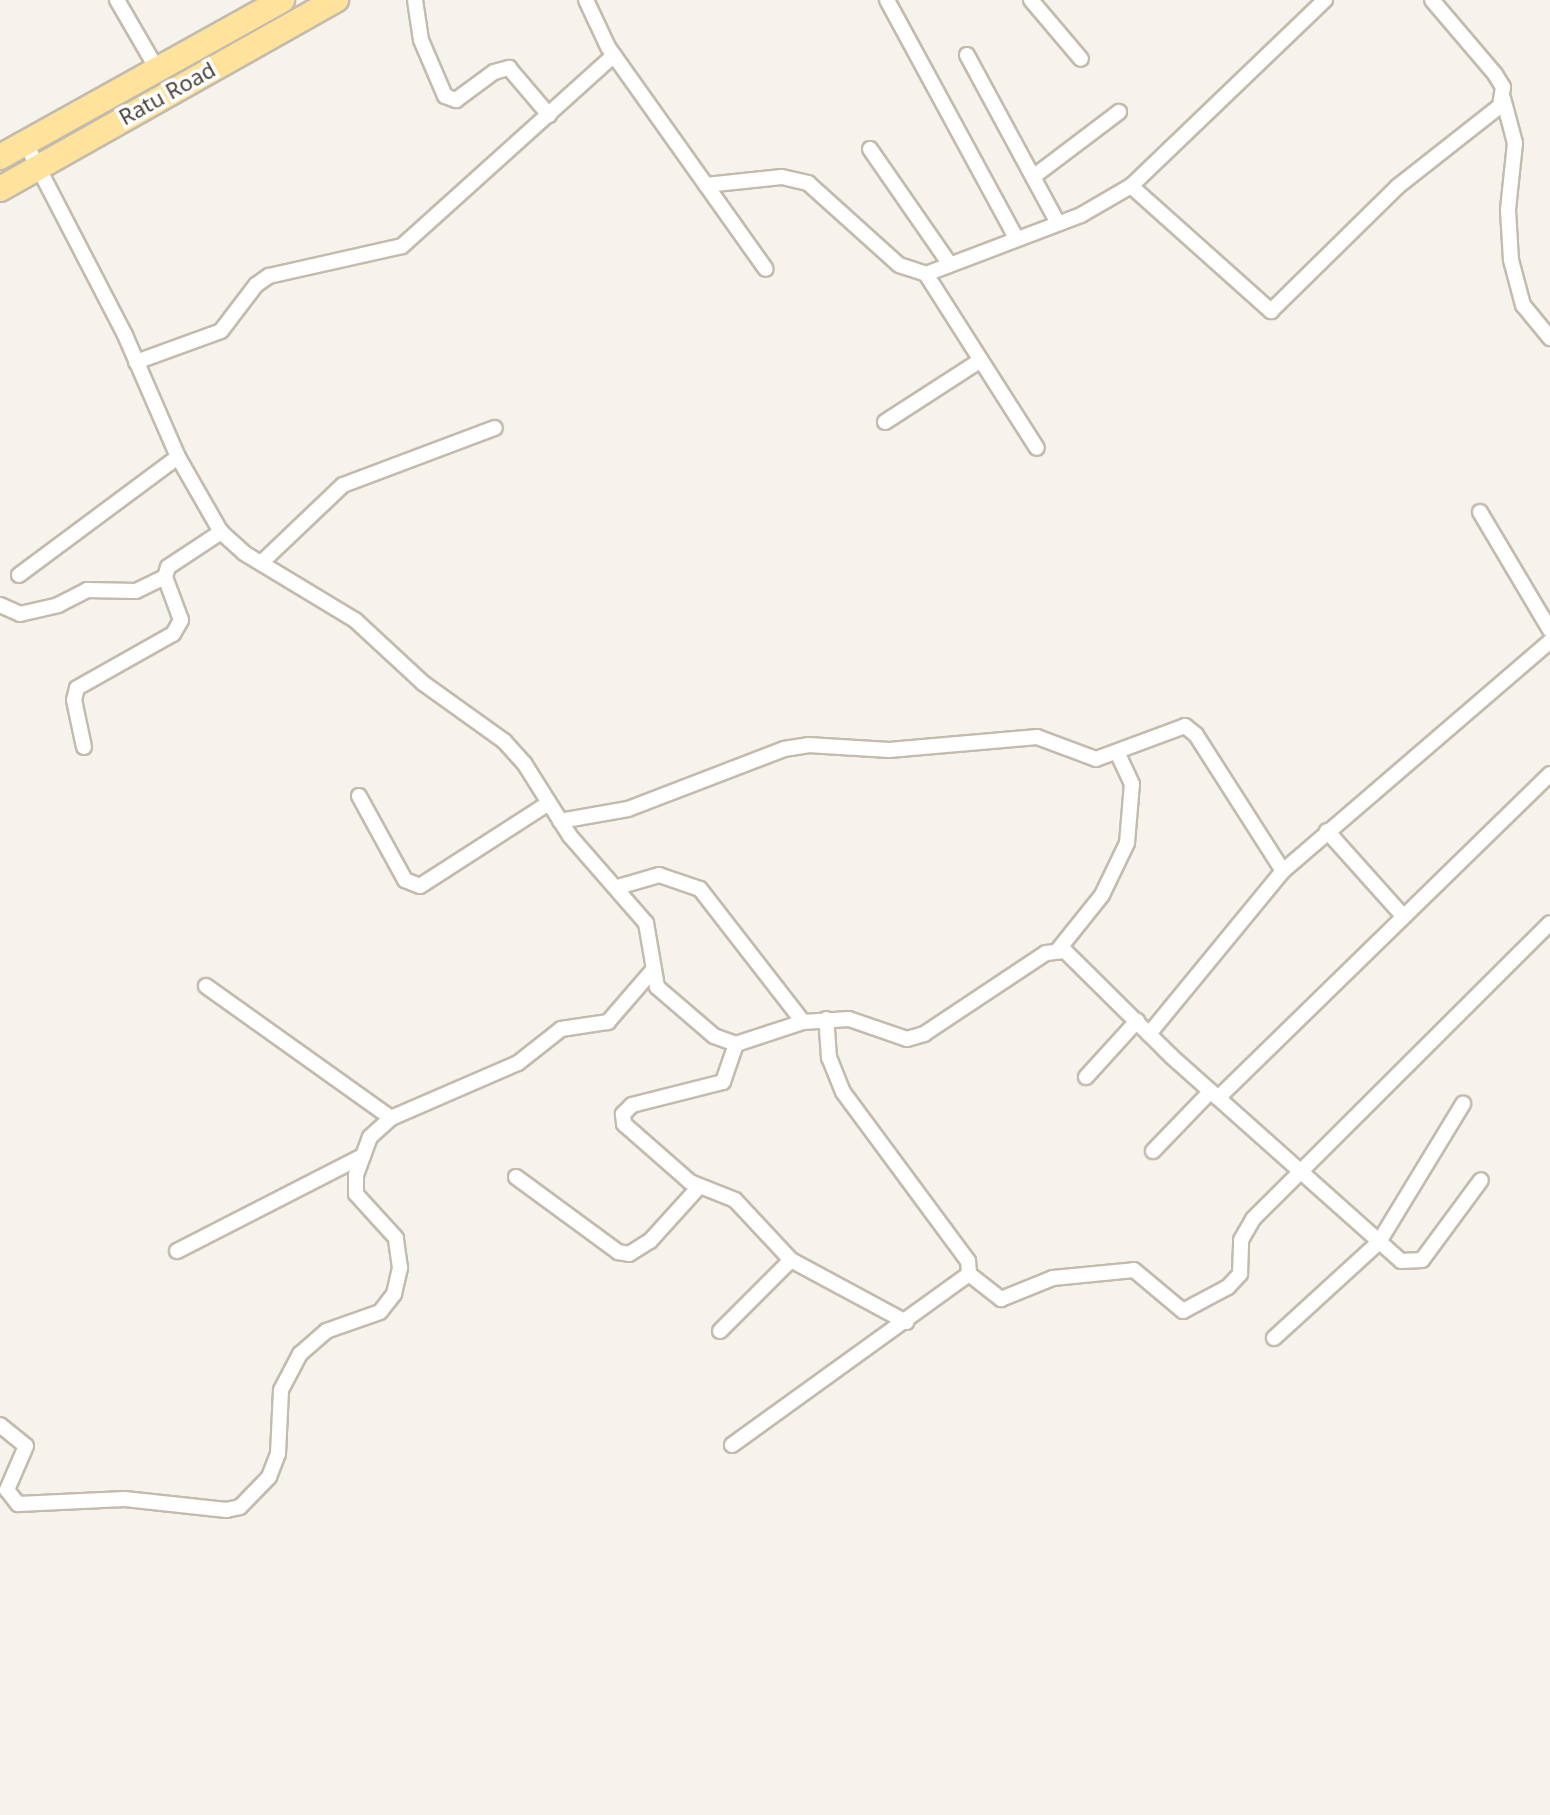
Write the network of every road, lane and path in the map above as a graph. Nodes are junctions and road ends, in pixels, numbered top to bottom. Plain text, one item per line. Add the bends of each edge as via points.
1 (117, 0) edge
2 (282, 0) edge
3 (336, 0) edge
4 (415, 0) edge
5 (586, 0) edge
6 (887, 0) edge
7 (1031, 0) edge
8 (1325, 0) edge
9 (1432, 0) edge
10 (614, 55) junction
11 (967, 55) dead end
12 (1081, 59) dead end
13 (157, 69) junction
14 (1503, 98) junction
15 (1119, 112) dead end
16 (549, 115) junction
17 (25, 142) junction
18 (870, 149) dead end
19 (0, 157) edge
20 (39, 166) junction
21 (1033, 177) junction
22 (706, 185) junction
23 (1131, 186) junction
24 (0, 189) edge
25 (1058, 223) junction
26 (1016, 238) junction
27 (949, 263) junction
28 (766, 269) dead end
29 (926, 274) junction
30 (1550, 338) edge
31 (981, 360) junction
32 (136, 362) junction
33 (885, 422) dead end
34 (495, 428) dead end
35 (1037, 448) dead end
36 (178, 457) junction
37 (1480, 512) dead end
38 (221, 532) junction
39 (261, 563) junction
40 (19, 575) dead end
41 (165, 577) junction
42 (0, 605) edge
43 (1550, 630) edge
44 (1550, 641) edge
45 (84, 747) dead end
46 (1117, 752) junction
47 (1550, 774) edge
48 (359, 796) dead end
49 (549, 803) junction
50 (560, 821) junction
51 (1327, 831) junction
52 (1283, 871) junction
53 (618, 887) junction
54 (1403, 916) junction
55 (1550, 923) edge
56 (1058, 950) junction
57 (652, 971) junction
58 (206, 986) dead end
59 (826, 1019) junction
60 (1137, 1021) junction
61 (803, 1022) junction
62 (1149, 1034) junction
63 (736, 1044) junction
64 (1086, 1077) dead end
65 (1214, 1094) junction
66 (1463, 1104) dead end
67 (391, 1118) junction
68 (1153, 1151) dead end
69 (361, 1157) junction
70 (1299, 1168) junction
71 (516, 1177) dead end
72 (1481, 1180) dead end
73 (699, 1187) junction
74 (1379, 1242) junction
75 (177, 1251) dead end
76 (791, 1260) junction
77 (969, 1274) junction
78 (906, 1322) junction
79 (720, 1331) dead end
80 (1274, 1338) dead end
81 (0, 1425) edge
82 (732, 1445) dead end

1 - 13 street
2 - 13 main road, Ratu Road
3 - 20 main road, Ratu Road
4 - 16 street via 421,40 445,96 456,100 494,72 509,68
5 - 10 street
6 - 26 street
7 - 12 street
8 - 23 street
9 - 14 street via 1495,74
10 - 16 street
10 - 22 street
11 - 21 street
13 - 17 main road, Ratu Road
14 - 23 street via 1494,113 1397,187 1268,312
14 - 30 street via 1515,143 1508,210 1511,260 1523,305
15 - 21 street
16 - 32 street via 402,246 269,276 221,331
17 - 19 main road, Ratu Road
17 - 20 street
18 - 27 street
20 - 24 main road, Ratu Road
20 - 32 street
21 - 25 street
22 - 28 street
22 - 29 street via 782,177 808,183 899,265
23 - 25 street
25 - 26 street
26 - 27 street
27 - 29 street
29 - 31 street
31 - 33 street
31 - 35 street
32 - 36 street
34 - 39 street via 343,485
36 - 38 street
36 - 40 street
37 - 43 street
38 - 39 street
38 - 41 street via 176,559
39 - 49 street via 355,620 423,683 504,741
41 - 42 street via 136,591 87,590 58,605 20,614
41 - 45 street via 179,609 178,629 77,688 74,700
44 - 51 street
46 - 50 street via 1085,758 1037,737 889,750 808,745 628,809
46 - 52 street via 1168,728 1191,729
46 - 56 street via 1132,784 1127,843 1102,895
47 - 54 street
48 - 49 street via 405,880 420,886
49 - 50 street
50 - 53 street
51 - 52 street
51 - 54 street
52 - 62 street
53 - 57 street via 651,934
53 - 61 street via 659,875 700,889
54 - 65 street
55 - 70 street
56 - 59 street via 924,1034 894,1037 849,1019
56 - 60 street via 1071,953
57 - 63 street via 669,1000 714,1036
57 - 67 street via 608,1022 561,1029 518,1063
58 - 67 street
59 - 61 street
59 - 77 street via 829,1058 843,1092 968,1261
60 - 62 street
60 - 64 street
61 - 63 street
62 - 65 street
63 - 73 street via 723,1082 640,1102 623,1114 624,1124
65 - 68 street
65 - 70 street
66 - 74 street
67 - 69 street via 370,1137
69 - 75 street
69 - 81 street via 356,1175 360,1204 387,1227 399,1253 394,1294 380,1312 326,1331 300,1354 281,1390 278,1454 269,1477 240,1507 125,1499 18,1504 7,1490 26,1446
70 - 74 street
70 - 77 street via 1245,1230 1237,1280 1183,1311 1134,1270 1053,1278 1001,1299
71 - 73 street via 618,1252 629,1254 650,1241
72 - 74 street via 1422,1260 1407,1264
73 - 76 street via 735,1200
74 - 80 street
76 - 78 street
76 - 79 street
77 - 78 street
78 - 82 street

